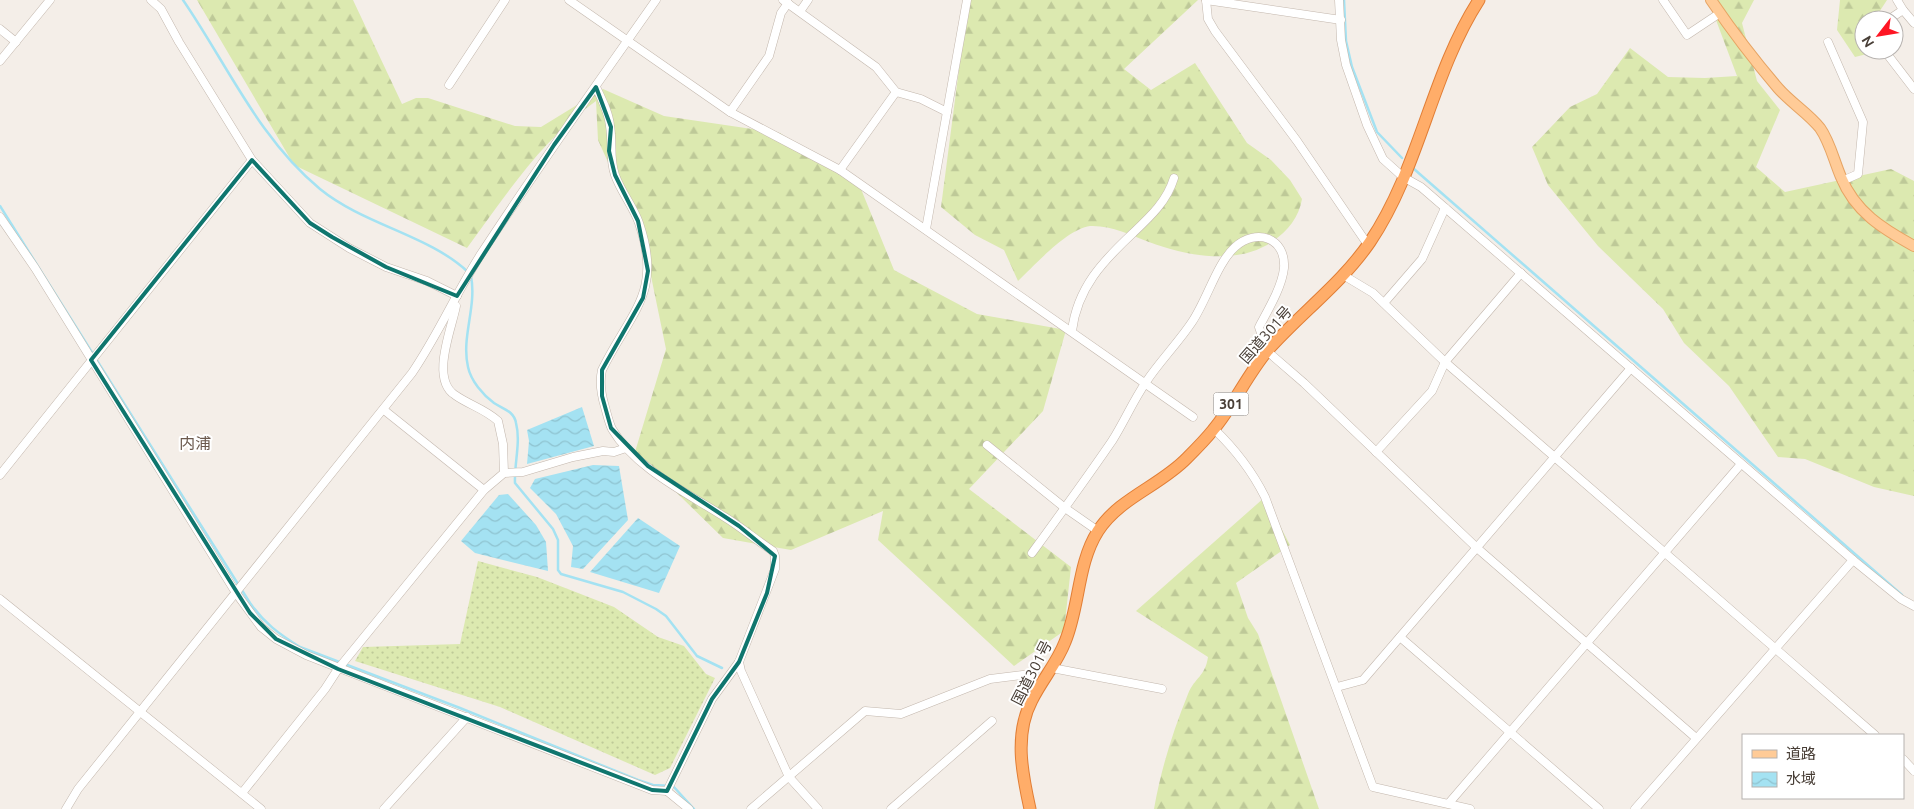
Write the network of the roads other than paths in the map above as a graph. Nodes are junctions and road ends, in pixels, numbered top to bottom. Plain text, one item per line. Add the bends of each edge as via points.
1 (50, 0) edge
2 (151, 0) edge
3 (505, 0) edge
4 (569, 0) edge
5 (656, 0) edge
6 (808, 0) edge
7 (967, 0) edge
8 (1206, 0) edge
9 (1339, 0) edge
10 (1479, 0) edge
11 (1663, 0) edge
12 (1712, 0) edge
13 (1897, 0) edge
14 (786, 2) edge
15 (801, 10) junction
16 (1903, 10) edge
17 (1904, 11) edge
18 (1720, 13) junction
19 (1341, 20) junction
20 (1914, 24) edge
21 (0, 29) edge
22 (628, 40) junction
23 (16, 42) junction
24 (1828, 42) dead end
25 (1892, 60) edge
26 (0, 61) edge
27 (449, 85) dead end
28 (596, 87) junction
29 (1914, 88) edge
30 (896, 92) junction
31 (730, 112) junction
32 (947, 112) junction
33 (252, 160) junction
34 (840, 170) junction
35 (1403, 177) junction
36 (1174, 178) dead end
37 (1842, 181) junction
38 (1445, 208) junction
39 (0, 216) edge
40 (926, 229) junction
41 (1368, 245) junction
42 (1914, 246) edge
43 (1521, 273) junction
44 (1343, 275) junction
45 (457, 296) junction
46 (1384, 303) junction
47 (1072, 331) junction
48 (1268, 351) junction
49 (91, 360) junction
50 (1445, 362) junction
51 (1631, 368) junction
52 (1145, 383) junction
53 (384, 410) junction
54 (1193, 416) dead end
55 (1214, 429) junction
56 (988, 445) dead end
57 (626, 448) junction
58 (1376, 452) junction
59 (1555, 458) junction
60 (1741, 464) junction
61 (504, 473) junction
62 (0, 475) edge
63 (484, 490) junction
64 (1065, 508) junction
65 (1098, 531) junction
66 (1477, 548) junction
67 (1032, 552) dead end
68 (1665, 553) junction
69 (1853, 560) junction
70 (236, 593) junction
71 (0, 599) edge
72 (1914, 606) edge
73 (1400, 637) junction
74 (1587, 644) junction
75 (1775, 648) junction
76 (739, 662) junction
77 (1052, 668) junction
78 (338, 669) junction
79 (1031, 674) dead end
80 (1336, 686) junction
81 (1162, 689) dead end
82 (139, 713) junction
83 (467, 717) junction
84 (992, 720) dead end
85 (1510, 733) junction
86 (1874, 734) edge
87 (1696, 738) junction
88 (1904, 760) edge
89 (1914, 771) edge
90 (789, 777) junction
91 (667, 791) junction
92 (242, 793) junction
93 (1449, 803) junction
94 (66, 809) edge
95 (262, 809) edge
96 (384, 809) edge
97 (689, 809) edge
98 (751, 809) edge
99 (818, 809) edge
100 (891, 809) edge
101 (1030, 809) edge
102 (1470, 809) edge
103 (1599, 809) edge
104 (1635, 809) edge

1 - 23 street
2 - 33 street via 162,8
3 - 27 street
4 - 22 street
5 - 22 street
6 - 15 street
7 - 32 street
8 - 19 street
8 - 41 street via 1208,19 1215,31 1297,141
9 - 19 street
10 - 35 highway, 国道301号 / 301 via 1452,50
11 - 18 street via 1687,35
12 - 18 main road
13 - 16 street
14 - 15 street
14 - 31 street via 769,56
15 - 30 street via 876,67
17 - 20 street
18 - 37 main road via 1780,90 1819,127
19 - 35 street via 1346,65 1367,125 1383,159
21 - 23 street
22 - 28 street
22 - 31 street
23 - 26 street
24 - 37 street via 1863,122 1858,174
25 - 29 street
28 - 45 street via 480,256
28 - 57 street via 611,127 609,151 615,175 638,221 648,270 643,298 607,360 600,381 612,428
30 - 32 street via 921,99
30 - 34 street
31 - 34 street
32 - 40 street
33 - 45 street via 310,222 332,237 386,267 427,281
33 - 49 street
34 - 40 street
35 - 38 street via 1421,187
35 - 41 highway, 国道301号 / 301 via 1385,219
36 - 47 street via 1163,202 1115,250 1088,284 1074,310
37 - 42 main road via 1855,204 1869,217 1887,232
38 - 43 street
38 - 46 street via 1422,259
39 - 49 street
40 - 47 street
41 - 44 highway, 国道301号 / 301
43 - 50 street
43 - 51 street
44 - 46 street
44 - 48 highway, 国道301号 / 301
45 - 53 street via 436,338
45 - 61 street via 444,349 445,381 452,393 498,421 504,444
46 - 50 street
47 - 52 street
48 - 52 street via 1259,327 1284,267 1274,241 1258,235 1237,245 1225,257 1193,321
48 - 55 highway, 国道301号 / 301
48 - 58 street
49 - 62 street
49 - 70 street
50 - 58 street via 1432,390
50 - 59 street
51 - 59 street
51 - 60 street
52 - 54 street
52 - 64 street via 1113,440
53 - 63 street
53 - 70 street
55 - 65 highway, 国道301号 / 301 via 1172,473 1117,509
55 - 80 street via 1256,479 1265,497
56 - 64 street
57 - 61 street via 573,457 523,472
57 - 76 street via 691,498 724,516 774,553 775,569
58 - 66 street
59 - 66 street
59 - 68 street
60 - 68 street
60 - 69 street
61 - 63 street
63 - 78 street
64 - 65 street
64 - 67 street
65 - 77 highway, 国道301号 / 301 via 1086,556 1066,640
66 - 73 street
66 - 74 street
68 - 74 street
68 - 75 street
69 - 72 street via 1901,600
69 - 75 street
70 - 78 street via 261,626 276,639
70 - 82 street
71 - 82 street
73 - 80 street via 1363,680
73 - 85 street
74 - 85 street
74 - 87 street
75 - 86 street
75 - 87 street
76 - 90 street
76 - 91 street via 712,699
77 - 81 street
77 - 101 highway, 国道301号 / 301 via 1031,702 1023,727 1021,769
78 - 83 street
78 - 92 street
79 - 90 street via 990,679 900,714 866,711
80 - 93 street via 1373,787
82 - 92 street
82 - 94 street via 78,789
83 - 91 street via 652,790
83 - 96 street
84 - 100 street
85 - 93 street
85 - 103 street
87 - 104 street
88 - 89 street
90 - 98 street
90 - 99 street
91 - 97 street
92 - 95 street
93 - 102 street

